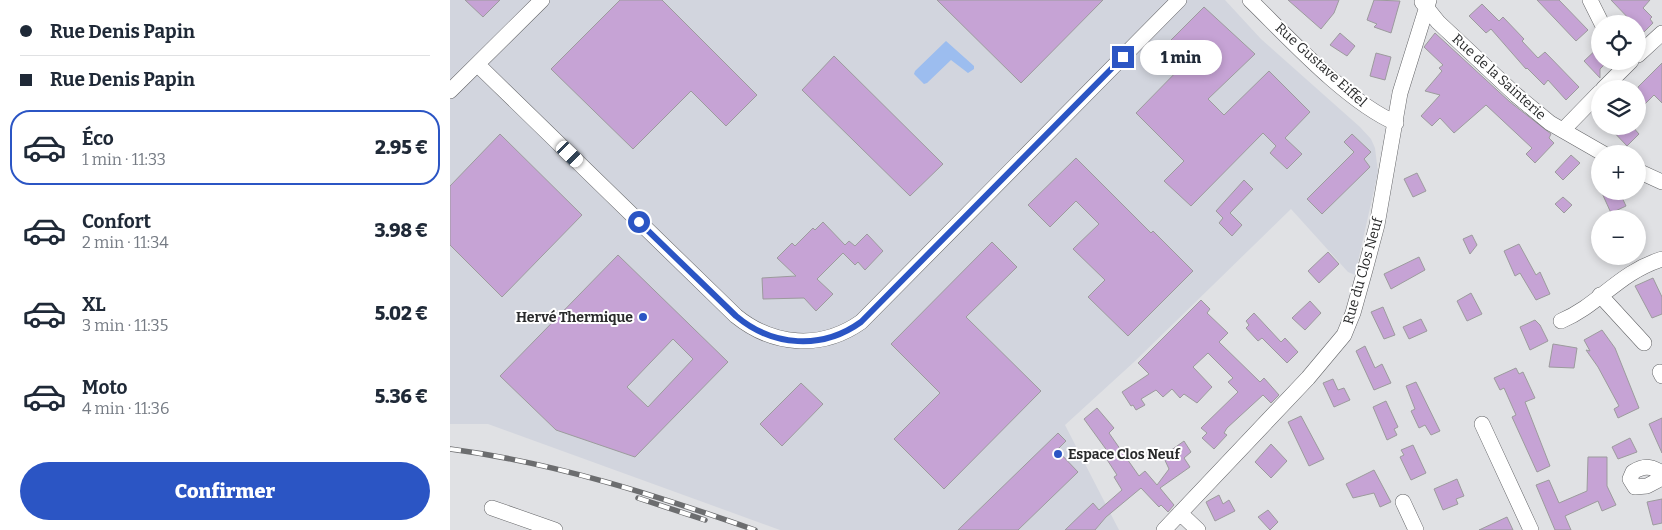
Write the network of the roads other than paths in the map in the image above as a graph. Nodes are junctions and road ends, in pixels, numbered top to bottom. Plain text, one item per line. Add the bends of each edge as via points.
1 (542, 0) edge
2 (1179, 0) edge
3 (1250, 0) edge
4 (1590, 0) edge
5 (1425, 2) edge
6 (1598, 15) edge
7 (1662, 34) edge
8 (1646, 48) edge
9 (478, 65) junction
10 (1622, 70) edge
11 (1612, 80) edge
12 (450, 91) edge
13 (1591, 101) edge
14 (1396, 124) junction
15 (1563, 130) junction
16 (1591, 146) edge
17 (1646, 175) edge
18 (1662, 182) edge
19 (1662, 259) edge
20 (1600, 295) junction
21 (1561, 321) dead end
22 (1644, 343) dead end
23 (1482, 424) dead end
24 (1662, 473) edge
25 (1662, 478) edge
26 (1403, 502) dead end
27 (492, 508) dead end
28 (1180, 513) junction
29 (555, 530) edge
30 (1164, 530) edge
31 (1198, 530) edge
32 (1416, 530) edge
33 (1531, 530) edge

1 - 9 street
2 - 9 street via 861,322 836,335 802,342 771,336 736,316
3 - 14 street, Rue Gustave Eiffel via 1351,94
4 - 6 street
5 - 14 street, Rue du Clos Neuf via 1400,94
5 - 15 street, Rue de la Sainterie via 1438,22 1516,95
7 - 8 street
9 - 12 street
10 - 11 street
13 - 15 street
14 - 28 street, Rue du Clos Neuf via 1377,225 1344,335 1308,378
15 - 16 street, Rue de la Sainterie
17 - 18 street
19 - 20 street via 1628,274
20 - 21 street
20 - 22 street
23 - 33 street
24 - 25 street via 1648,466 1642,467 1633,472 1630,479 1635,487 1641,488
26 - 32 street
27 - 29 street
28 - 30 street, Rue du Clos Neuf
28 - 31 street

